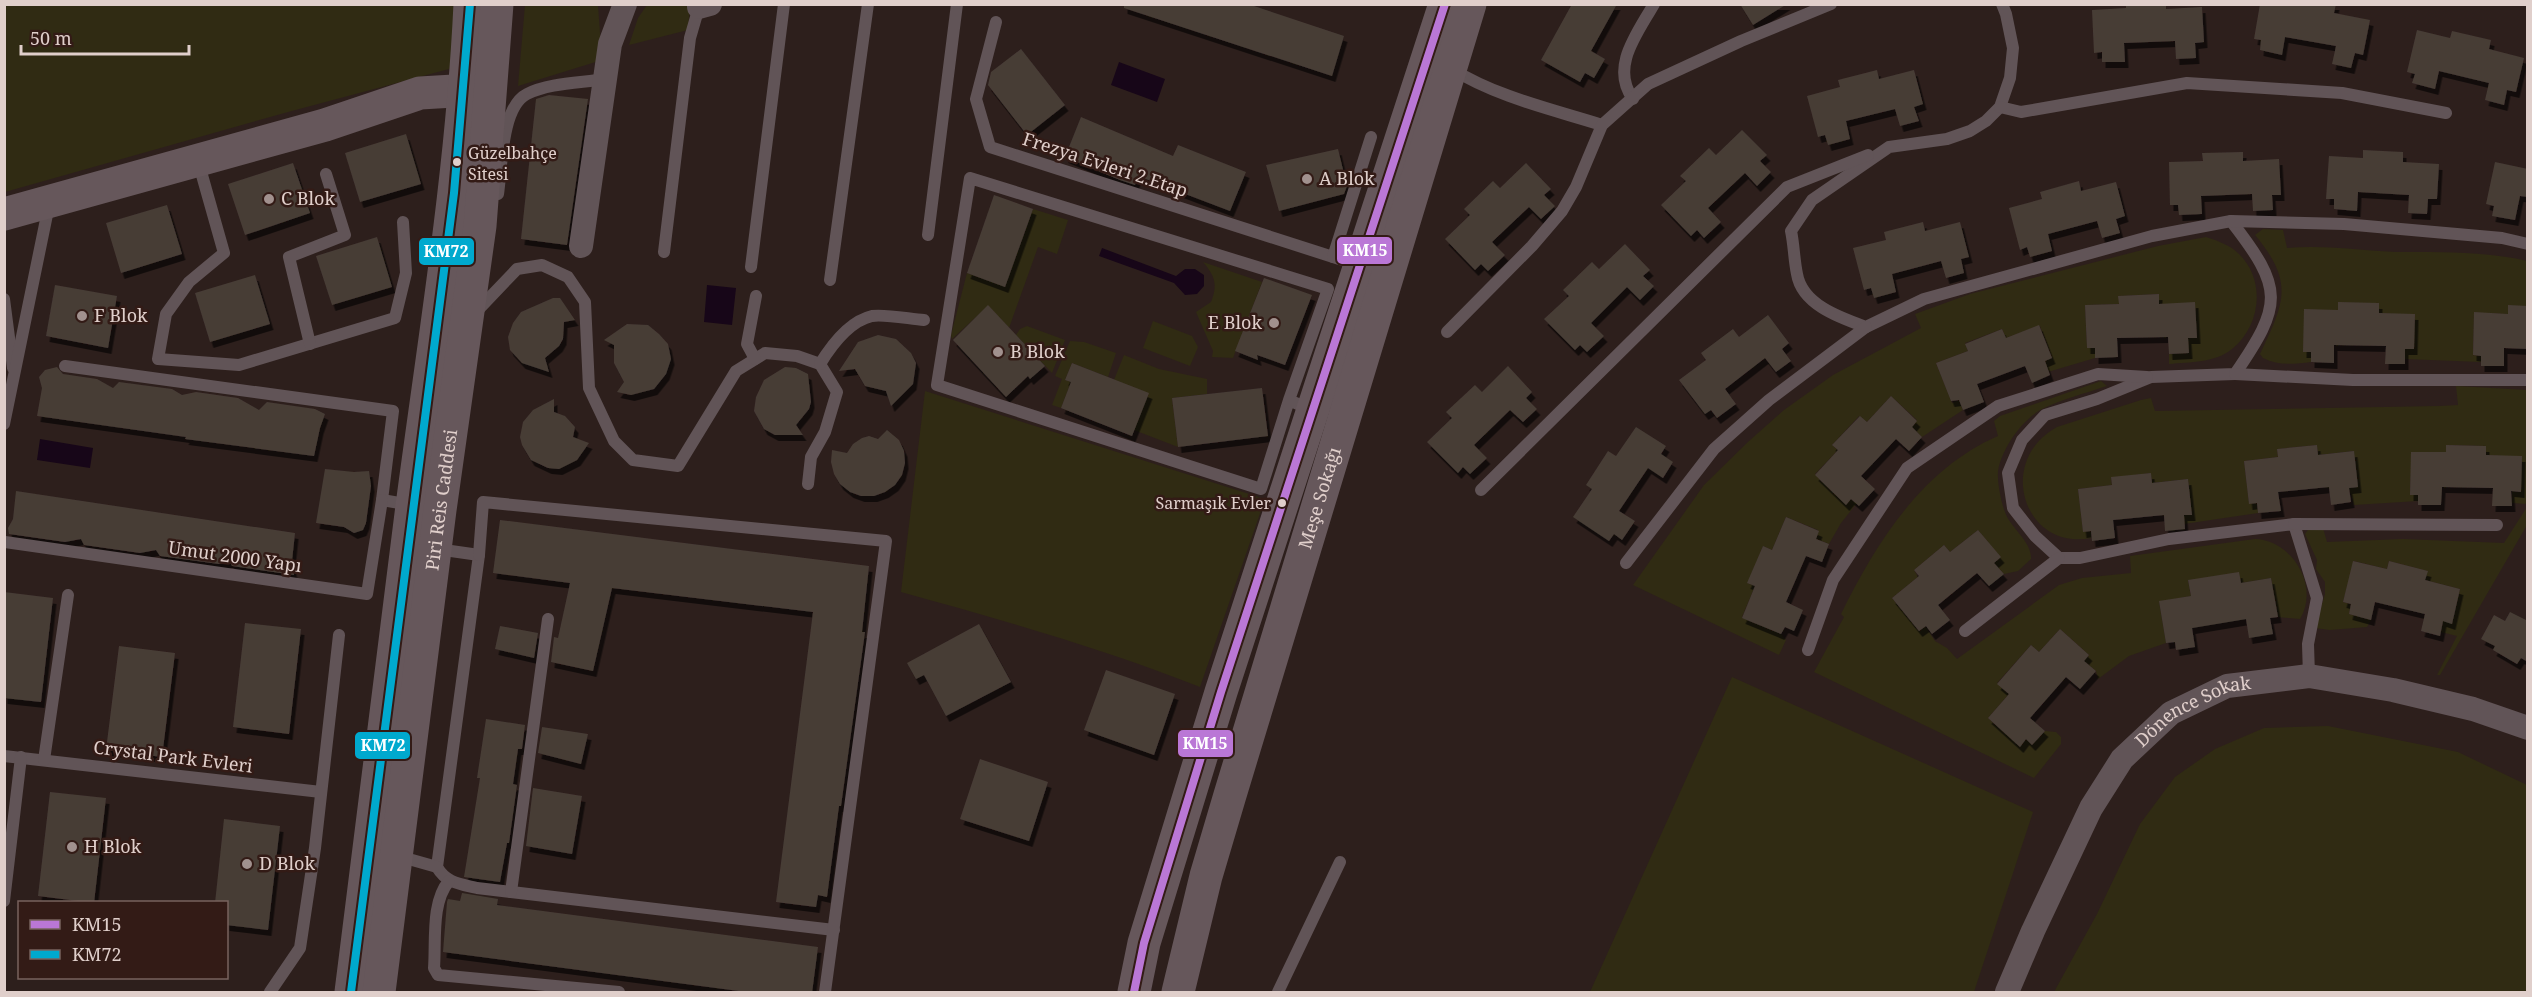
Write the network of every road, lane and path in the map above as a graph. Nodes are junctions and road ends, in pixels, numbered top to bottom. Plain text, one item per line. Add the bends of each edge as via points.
1 (470, 4) edge
2 (498, 4) edge
3 (625, 4) edge
4 (784, 4) edge
5 (868, 4) edge
6 (957, 4) edge
7 (1445, 4) edge
8 (1470, 4) edge
9 (1654, 4) edge
10 (1831, 4) edge
11 (2002, 4) edge
12 (703, 5) edge
13 (996, 22) dead end
14 (1450, 68) junction
15 (605, 79) junction
16 (478, 89) junction
17 (1633, 99) junction
18 (2000, 107) junction
19 (2446, 113) dead end
20 (1602, 125) junction
21 (1371, 137) dead end
22 (1889, 147) junction
23 (198, 159) junction
24 (326, 174) dead end
25 (49, 201) junction
26 (497, 202) dead end
27 (4, 214) edge
28 (2231, 221) junction
29 (403, 222) dead end
30 (928, 235) dead end
31 (2528, 244) edge
32 (581, 246) dead end
33 (664, 252) dead end
34 (1346, 261) junction
35 (751, 267) dead end
36 (830, 280) dead end
37 (756, 296) dead end
38 (4, 299) edge
39 (924, 320) dead end
40 (467, 322) junction
41 (1866, 327) junction
42 (1447, 332) dead end
43 (310, 344) junction
44 (755, 359) junction
45 (820, 364) junction
46 (64, 366) dead end
47 (2235, 374) junction
48 (2151, 377) junction
49 (14, 378) junction
50 (2528, 380) edge
51 (1300, 405) junction
52 (4, 424) edge
53 (808, 484) dead end
54 (1481, 490) dead end
55 (397, 503) junction
56 (2294, 524) junction
57 (2497, 525) dead end
58 (5, 542) edge
59 (436, 549) junction
60 (479, 555) junction
61 (2059, 558) junction
62 (1626, 562) dead end
63 (68, 595) dead end
64 (548, 619) dead end
65 (1965, 631) dead end
66 (339, 635) dead end
67 (1808, 650) dead end
68 (2309, 676) junction
69 (2526, 724) edge
70 (4, 756) edge
71 (21, 757) junction
72 (44, 760) junction
73 (321, 792) junction
74 (383, 855) junction
75 (1340, 862) dead end
76 (437, 867) junction
77 (448, 881) junction
78 (511, 892) junction
79 (4, 900) edge
80 (834, 930) junction
81 (270, 992) edge
82 (351, 993) edge
83 (379, 993) edge
84 (619, 993) edge
85 (825, 993) edge
86 (1134, 993) edge
87 (1178, 993) edge
88 (1278, 993) edge
89 (2007, 993) edge

1 - 16 street, Piri Reis Caddesi
2 - 16 street, Piri Reis Caddesi
3 - 15 street via 610,44
4 - 35 lane
5 - 36 lane
6 - 30 lane
7 - 34 street, Meşe Sokağı
8 - 14 street, Meşe Sokağı
9 - 17 lane via 1631,44 1622,71 1625,88
10 - 17 lane via 1648,84
11 - 18 lane via 2013,48 2010,78
12 - 33 lane via 690,38
13 - 34 lane, Frezya Evleri 2.Etap via 976,99 990,147
14 - 20 lane via 1495,91
14 - 87 street, Meşe Sokağı via 1206,876
15 - 26 lane via 541,89 519,100 508,119
15 - 32 street
16 - 23 street via 420,93 325,125
16 - 40 street, Piri Reis Caddesi via 480,226
16 - 55 street, Piri Reis Caddesi via 441,308
17 - 20 lane
18 - 19 lane via 2021,112 2187,83 2342,93
18 - 22 lane via 1970,131 1947,139
20 - 42 lane via 1562,211
21 - 34 lane
22 - 41 lane via 1812,200 1791,231 1797,276 1808,296 1837,316
22 - 54 lane via 1787,187
23 - 25 street
23 - 43 lane via 224,253 189,282 166,314 158,359 239,365
24 - 43 lane via 345,235 288,257
25 - 27 street
25 - 49 lane
28 - 31 lane via 2344,224 2502,238
28 - 41 lane via 2152,236 1924,299
28 - 47 lane via 2265,267 2271,290 2270,312 2260,337
29 - 43 lane via 406,273 395,318
34 - 51 street, Meşe Sokağı
37 - 44 lane via 747,344
38 - 49 lane
39 - 45 lane via 872,316 845,333
40 - 44 lane via 517,269 542,265 568,277 585,302 589,388 614,441 633,460 678,466 736,371
40 - 59 street, Piri Reis Caddesi
41 - 62 lane via 1770,400 1714,449
44 - 45 lane via 765,353 797,356
45 - 53 lane via 837,392 825,432 811,457
46 - 55 lane, Umut 2000 Yapı via 393,411
47 - 48 lane
47 - 50 lane via 2353,380
48 - 61 lane via 2045,415 2022,440 2007,473 2013,508
48 - 67 lane via 2098,374 1998,406 1907,468 1833,580
49 - 52 lane
51 - 51 lane via 1328,289 970,178 937,386 1261,489
51 - 86 street, Meşe Sokağı via 1221,692 1151,920
55 - 58 lane, Umut 2000 Yapı via 367,594
55 - 74 street, Piri Reis Caddesi
56 - 57 lane
56 - 61 lane via 2169,539 2080,558
56 - 68 lane via 2317,598 2308,644
59 - 60 lane
59 - 74 street, Piri Reis Caddesi
60 - 76 lane
60 - 80 lane via 483,502 886,541
61 - 65 lane
63 - 72 lane
64 - 78 lane
66 - 73 lane
68 - 69 street, Dönence Sokak via 2393,690
68 - 89 street, Dönence Sokak via 2227,686 2172,713 2122,759 2091,808
70 - 71 lane, Crystal Park Evleri
71 - 72 lane, Crystal Park Evleri
71 - 79 lane
72 - 73 lane, Crystal Park Evleri
73 - 81 lane via 300,948
74 - 76 lane
74 - 82 street, Piri Reis Caddesi
74 - 83 street, Piri Reis Caddesi
75 - 88 lane
76 - 77 lane
77 - 78 lane
77 - 84 lane via 438,903 434,968 438,975
78 - 80 lane
80 - 85 lane

